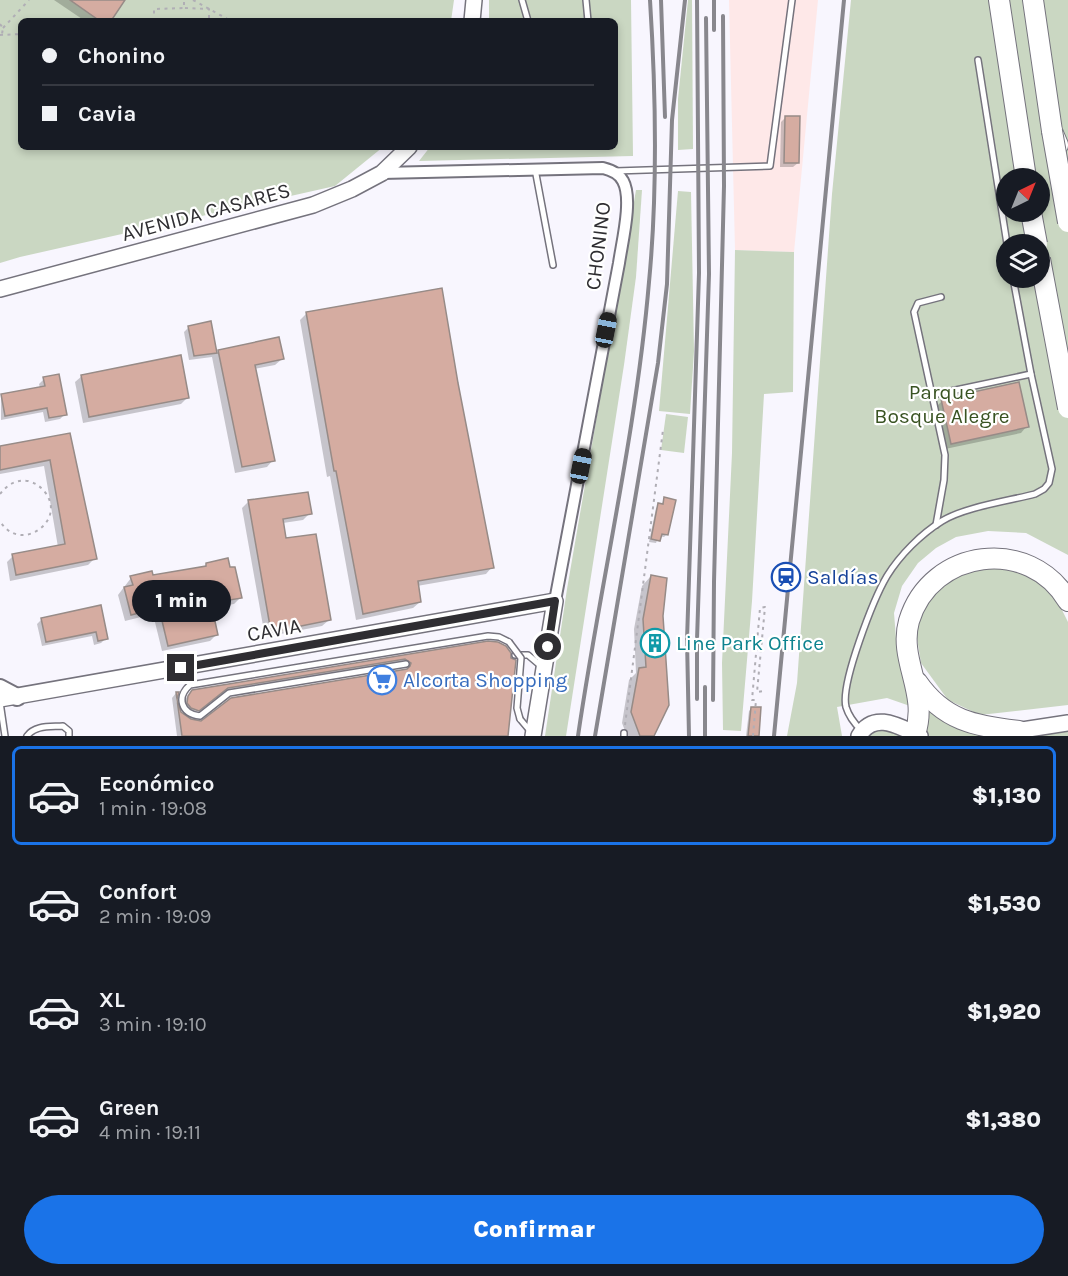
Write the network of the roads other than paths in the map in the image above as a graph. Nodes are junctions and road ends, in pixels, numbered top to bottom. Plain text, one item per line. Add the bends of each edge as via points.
1 (474, 0) edge
2 (522, 0) edge
3 (586, 0) edge
4 (792, 0) edge
5 (999, 0) edge
6 (1033, 0) edge
7 (472, 18) edge
8 (527, 18) edge
9 (588, 18) edge
10 (978, 60) dead end
11 (1052, 131) junction
12 (406, 150) edge
13 (1024, 168) edge
14 (535, 169) junction
15 (1068, 169) edge
16 (614, 171) junction
17 (382, 173) junction
18 (1068, 222) edge
19 (1005, 234) edge
20 (553, 265) dead end
21 (1015, 288) edge
22 (1045, 288) edge
23 (0, 289) edge
24 (941, 297) dead end
25 (1031, 374) junction
26 (932, 395) junction
27 (1068, 408) edge
28 (936, 525) junction
29 (1064, 596) edge
30 (555, 601) junction
31 (515, 655) dead end
32 (406, 664) dead end
33 (545, 670) junction
34 (912, 672) junction
35 (0, 688) edge
36 (17, 697) junction
37 (0, 700) edge
38 (1068, 723) edge
39 (1019, 730) junction
40 (861, 734) edge
41 (916, 735) edge
42 (5, 736) edge
43 (27, 736) edge
44 (69, 736) edge
45 (533, 736) edge
46 (987, 736) edge

1 - 7 street
2 - 8 lane
3 - 9 lane
4 - 16 lane via 770,166
5 - 13 highway
6 - 11 highway
10 - 19 lane
11 - 15 highway, bridge
11 - 18 highway, bridge
12 - 17 street, AVENIDA CASARES
14 - 16 street
14 - 17 street
14 - 20 lane
16 - 30 street, CHONINO via 623,180 626,193 624,232
17 - 23 street, AVENIDA CASARES via 313,206
21 - 25 lane
22 - 27 highway, bridge
24 - 26 lane via 918,303 914,312
25 - 26 lane
25 - 28 lane via 1051,464 1049,483 1035,494 959,513
26 - 28 lane via 945,455
28 - 40 lane via 911,547 887,577 850,672 845,705
29 - 34 highway via 1034,567 1011,559 982,559 951,570 927,589 908,623 907,653
30 - 33 street, CHONINO
30 - 36 street, CAVIA
31 - 33 lane via 528,655
32 - 45 lane, bridge via 229,693 200,716 191,715 181,704 190,685 499,636 521,658 517,708
33 - 45 street, CHONINO
34 - 39 highway via 929,697 956,718 974,725
34 - 41 highway via 920,709
35 - 36 main road
36 - 37 street, CAVIA
37 - 42 lane
38 - 39 street
39 - 46 street
40 - 41 street via 870,724 880,721
43 - 44 lane via 38,728 63,726

